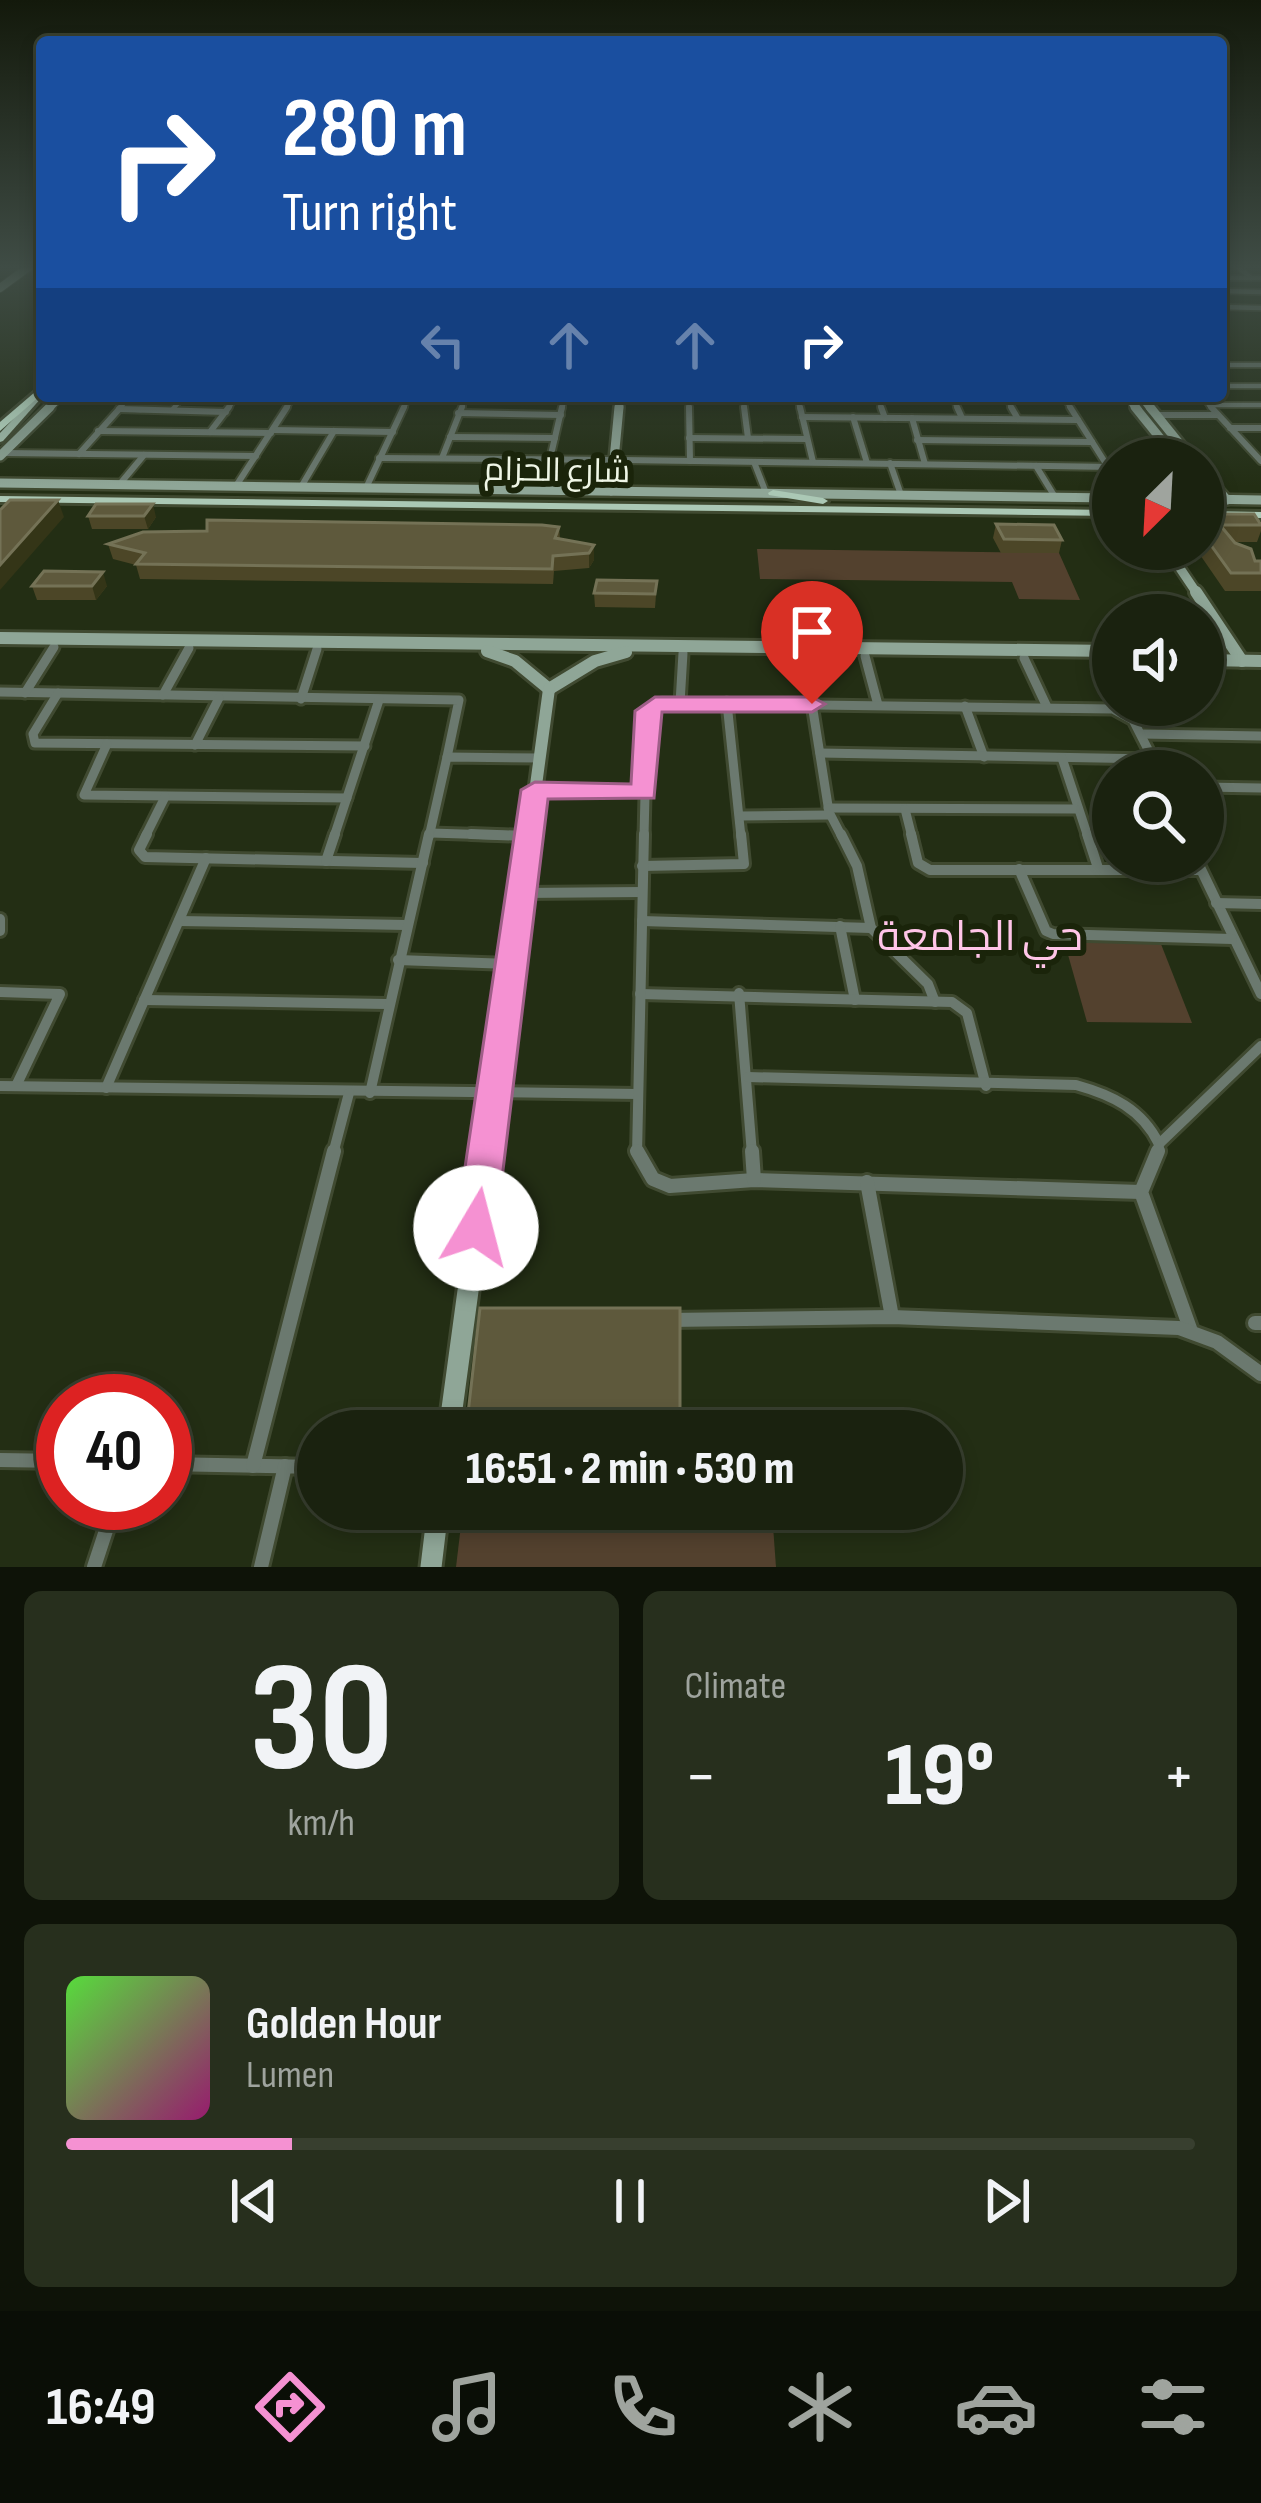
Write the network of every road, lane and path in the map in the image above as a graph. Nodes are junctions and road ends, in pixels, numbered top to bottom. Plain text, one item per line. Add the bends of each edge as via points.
1 (1227, 365) edge
2 (1261, 365) edge
3 (36, 379) edge
4 (1227, 386) edge
5 (1261, 386) edge
6 (36, 395) edge
7 (36, 397) edge
8 (55, 402) edge
9 (125, 402) edge
10 (179, 402) edge
11 (233, 402) edge
12 (290, 402) edge
13 (406, 402) edge
14 (463, 402) edge
15 (564, 402) edge
16 (624, 402) edge
17 (688, 402) edge
18 (744, 402) edge
19 (798, 402) edge
20 (880, 402) edge
21 (955, 402) edge
22 (1008, 402) edge
23 (1068, 402) edge
24 (1132, 402) edge
25 (1146, 402) edge
26 (1206, 402) edge
27 (1209, 405) junction
28 (1261, 405) edge
29 (119, 409) junction
30 (172, 410) junction
31 (0, 412) edge
32 (226, 412) junction
33 (458, 413) junction
34 (561, 415) junction
35 (1156, 415) junction
36 (1218, 415) junction
37 (802, 417) junction
38 (853, 417) junction
39 (885, 418) junction
40 (912, 418) junction
41 (962, 419) junction
42 (1018, 419) junction
43 (1078, 420) junction
44 (0, 428) edge
45 (1230, 428) junction
46 (1261, 428) edge
47 (98, 431) junction
48 (272, 431) junction
49 (334, 431) junction
50 (210, 432) junction
51 (393, 432) junction
52 (450, 436) junction
53 (689, 437) junction
54 (555, 438) junction
55 (748, 438) junction
56 (1160, 438) edge
57 (1175, 438) edge
58 (0, 439) edge
59 (807, 439) junction
60 (917, 440) junction
61 (1092, 442) joint
62 (1244, 442) junction
63 (1261, 442) edge
64 (2, 454) edge
65 (79, 454) junction
66 (144, 455) junction
67 (256, 456) junction
68 (379, 458) junction
69 (442, 458) junction
70 (502, 459) junction
71 (550, 459) junction
72 (619, 460) junction
73 (690, 461) junction
74 (1261, 461) edge
75 (754, 462) junction
76 (813, 462) junction
77 (867, 463) junction
78 (890, 464) junction
79 (925, 464) junction
80 (1036, 466) junction
81 (1092, 467) edge
82 (119, 485) junction
83 (236, 486) junction
84 (301, 487) junction
85 (366, 488) junction
86 (167, 489) junction
87 (0, 491) edge
88 (616, 491) junction
89 (408, 492) junction
90 (770, 493) junction
91 (901, 495) junction
92 (496, 497) junction
93 (1055, 497) junction
94 (1225, 499) joint
95 (69, 500) junction
96 (1092, 500) edge
97 (823, 501) junction
98 (533, 502) junction
99 (1092, 502) edge
100 (1261, 502) edge
101 (1224, 503) edge
102 (1244, 505) junction
103 (46, 507) joint
104 (980, 507) junction
105 (1017, 507) junction
106 (0, 508) edge
107 (1092, 512) edge
108 (1224, 514) edge
109 (1261, 515) edge
110 (1181, 570) edge
111 (0, 642) edge
112 (254, 645) junction
113 (55, 647) junction
114 (189, 648) junction
115 (317, 649) junction
116 (487, 651) junction
117 (790, 651) junction
118 (626, 652) junction
119 (683, 653) junction
120 (1092, 655) edge
121 (866, 656) junction
122 (1092, 656) edge
123 (1224, 657) edge
124 (1239, 657) junction
125 (1261, 657) edge
126 (1024, 658) junction
127 (549, 689) junction
128 (0, 692) edge
129 (25, 693) junction
130 (58, 693) junction
131 (163, 695) junction
132 (219, 698) junction
133 (301, 699) junction
134 (380, 700) junction
135 (680, 703) junction
136 (728, 703) junction
137 (812, 704) junction
138 (878, 705) junction
139 (965, 706) junction
140 (1047, 707) junction
141 (1141, 734) junction
142 (1261, 736) edge
143 (107, 744) junction
144 (195, 745) junction
145 (365, 746) junction
146 (1149, 750) edge
147 (820, 753) junction
148 (447, 757) junction
149 (984, 757) junction
150 (539, 758) junction
151 (1062, 758) junction
152 (1092, 760) edge
153 (1224, 787) edge
154 (1258, 788) edge
155 (535, 790) junction
156 (644, 792) junction
157 (165, 797) junction
158 (347, 798) junction
159 (1261, 799) edge
160 (905, 809) junction
161 (1076, 809) junction
162 (829, 812) junction
163 (740, 816) junction
164 (430, 833) junction
165 (529, 836) junction
166 (1092, 852) edge
167 (206, 858) junction
168 (326, 861) junction
169 (423, 863) junction
170 (642, 866) junction
171 (1019, 868) junction
172 (1092, 868) edge
173 (1206, 882) edge
174 (642, 892) junction
175 (521, 893) junction
176 (1216, 903) junction
177 (1261, 904) edge
178 (0, 919) edge
179 (179, 921) junction
180 (641, 921) junction
181 (406, 926) junction
182 (840, 926) junction
183 (871, 928) junction
184 (0, 931) edge
185 (1232, 938) junction
186 (398, 960) junction
187 (512, 964) junction
188 (0, 992) edge
189 (739, 993) junction
190 (640, 994) junction
191 (1261, 994) edge
192 (145, 1000) junction
193 (855, 1000) junction
194 (935, 1002) junction
195 (387, 1004) junction
196 (1261, 1046) edge
197 (748, 1077) junction
198 (986, 1085) junction
199 (0, 1086) edge
200 (16, 1086) junction
201 (106, 1088) junction
202 (350, 1093) junction
203 (370, 1093) junction
204 (494, 1094) junction
205 (638, 1094) junction
206 (1159, 1144) junction
207 (754, 1180) junction
208 (867, 1181) junction
209 (1141, 1192) junction
210 (892, 1318) junction
211 (657, 1320) edge
212 (1191, 1331) junction
213 (1261, 1374) edge
214 (454, 1410) edge
215 (0, 1460) edge
216 (36, 1461) edge
217 (192, 1465) edge
218 (254, 1466) junction
219 (286, 1466) junction
220 (297, 1466) edge
221 (106, 1530) edge
222 (435, 1530) edge
223 (94, 1567) edge
224 (261, 1567) edge
225 (431, 1567) edge

1 - 2 street
3 - 31 highway
4 - 5 street
6 - 44 highway
7 - 58 main road
8 - 64 street
9 - 29 street
10 - 30 street
11 - 32 street
12 - 48 street
13 - 51 street
14 - 33 street
15 - 34 street
16 - 72 street
17 - 53 street
18 - 55 street
19 - 37 street
20 - 39 street
21 - 41 street
22 - 42 street
23 - 43 street
24 - 56 street
25 - 35 street
26 - 27 street
27 - 28 street
27 - 36 street
29 - 30 street
29 - 47 street
30 - 32 street
32 - 50 street
33 - 34 street
33 - 52 street
34 - 54 street
35 - 36 street
35 - 57 street
36 - 45 street
37 - 38 street
37 - 59 street
38 - 39 street
38 - 77 street
39 - 40 street
40 - 41 street
40 - 60 street
41 - 42 street
42 - 43 street
43 - 61 street
45 - 46 street
45 - 62 street
47 - 50 street
47 - 65 street
48 - 49 street
48 - 50 street
48 - 67 street
49 - 51 street
49 - 84 street
51 - 68 street
52 - 54 street
52 - 69 street
53 - 55 street
53 - 73 street
54 - 71 street
55 - 59 street
59 - 76 street
60 - 61 street
60 - 79 street
62 - 63 street
62 - 74 street
64 - 65 street
65 - 66 street
66 - 67 street
66 - 82 street
67 - 83 street
68 - 69 street
68 - 85 street
69 - 70 street
70 - 71 street
70 - 92 street
71 - 72 street
72 - 73 street
72 - 88 street
73 - 75 street
75 - 76 street
75 - 90 street
76 - 77 street
77 - 78 street
78 - 79 street
78 - 91 street
79 - 80 street
80 - 81 street
80 - 93 street
82 - 86 street
82 - 87 street
83 - 84 street
83 - 86 street
84 - 85 street
85 - 89 street
86 - 87 main road, شارع الحزام
86 - 89 main road, شارع الحزام
87 - 95 main road, شارع الحزام
88 - 90 street
88 - 92 street
89 - 92 main road, شارع الحزام
90 - 91 street
90 - 97 main road
91 - 93 street
92 - 95 main road, شارع الحزام
92 - 98 main road, شارع الحزام
93 - 96 street
94 - 100 street
94 - 102 street
95 - 103 main road
97 - 98 main road, شارع الحزام
97 - 104 main road, شارع الحزام
98 - 104 main road, شارع الحزام via 643,512
99 - 105 main road, شارع الحزام
100 - 102 main road
101 - 102 main road
103 - 106 street
104 - 105 main road, شارع الحزام
105 - 107 main road, شارع الحزام
108 - 109 main road
110 - 124 street
111 - 112 street
111 - 113 street
112 - 114 street
112 - 115 street
112 - 117 street
113 - 114 street
113 - 129 street
114 - 131 street
115 - 116 street
115 - 133 street
116 - 118 street
116 - 127 street
117 - 119 street
117 - 120 street
117 - 121 street
118 - 119 street
118 - 127 street
119 - 135 street
121 - 126 street
121 - 138 street
122 - 126 street
123 - 124 street
124 - 125 street
126 - 140 street
127 - 150 street
128 - 129 street
129 - 130 street
130 - 131 street
130 - 143 street via 35,742
131 - 132 street
132 - 133 street
132 - 144 street
133 - 134 street
134 - 145 street
134 - 148 street via 459,700
135 - 136 street
135 - 156 street via 648,709
136 - 137 street
136 - 163 street
137 - 138 street
137 - 147 street
138 - 139 street
139 - 140 street
139 - 149 street
140 - 141 street via 1118,710
141 - 142 street
141 - 146 street
143 - 144 street
143 - 157 street via 83,795
144 - 145 street
145 - 158 street
147 - 149 street
147 - 162 street
148 - 150 street
148 - 164 street
149 - 151 street
150 - 155 street
151 - 152 street
151 - 161 street
153 - 154 street
154 - 159 street
155 - 156 street
155 - 165 street
156 - 170 street
157 - 158 street
157 - 167 street via 140,854
158 - 168 street
160 - 161 street
160 - 162 street
160 - 171 street via 922,867
161 - 166 street
162 - 163 street
162 - 183 street via 857,866
163 - 170 street via 742,866
164 - 165 street
164 - 169 street
165 - 175 street
167 - 168 street
167 - 179 street
168 - 169 street
169 - 181 street
170 - 174 street
171 - 172 street
171 - 185 street via 1053,934
173 - 176 street
174 - 175 street
174 - 180 street
175 - 187 street
176 - 177 street
176 - 185 street
178 - 184 street
179 - 181 street
179 - 192 street
180 - 182 street
180 - 190 street
181 - 186 street
182 - 183 street
182 - 193 street
183 - 194 street
185 - 191 street
186 - 187 street
186 - 195 street
187 - 204 street
188 - 200 street via 60,994
189 - 190 street
189 - 193 street
189 - 197 street
190 - 205 street
192 - 195 street
192 - 201 street
193 - 194 street
194 - 198 street via 966,1010
195 - 203 street
196 - 206 street
197 - 198 street
197 - 207 street
198 - 206 street via 1094,1089 1140,1115
199 - 200 street
200 - 201 street
201 - 202 street
202 - 203 street
202 - 218 street
203 - 204 street
204 - 205 street
204 - 214 street via 474,1318
205 - 207 street via 637,1160 652,1179 680,1186
206 - 209 street
207 - 208 street
208 - 209 street
208 - 210 street
209 - 212 street
210 - 211 street
210 - 212 street
212 - 213 street
215 - 216 street
217 - 218 street
218 - 219 street
219 - 220 street
219 - 224 street
221 - 223 street
222 - 225 street

